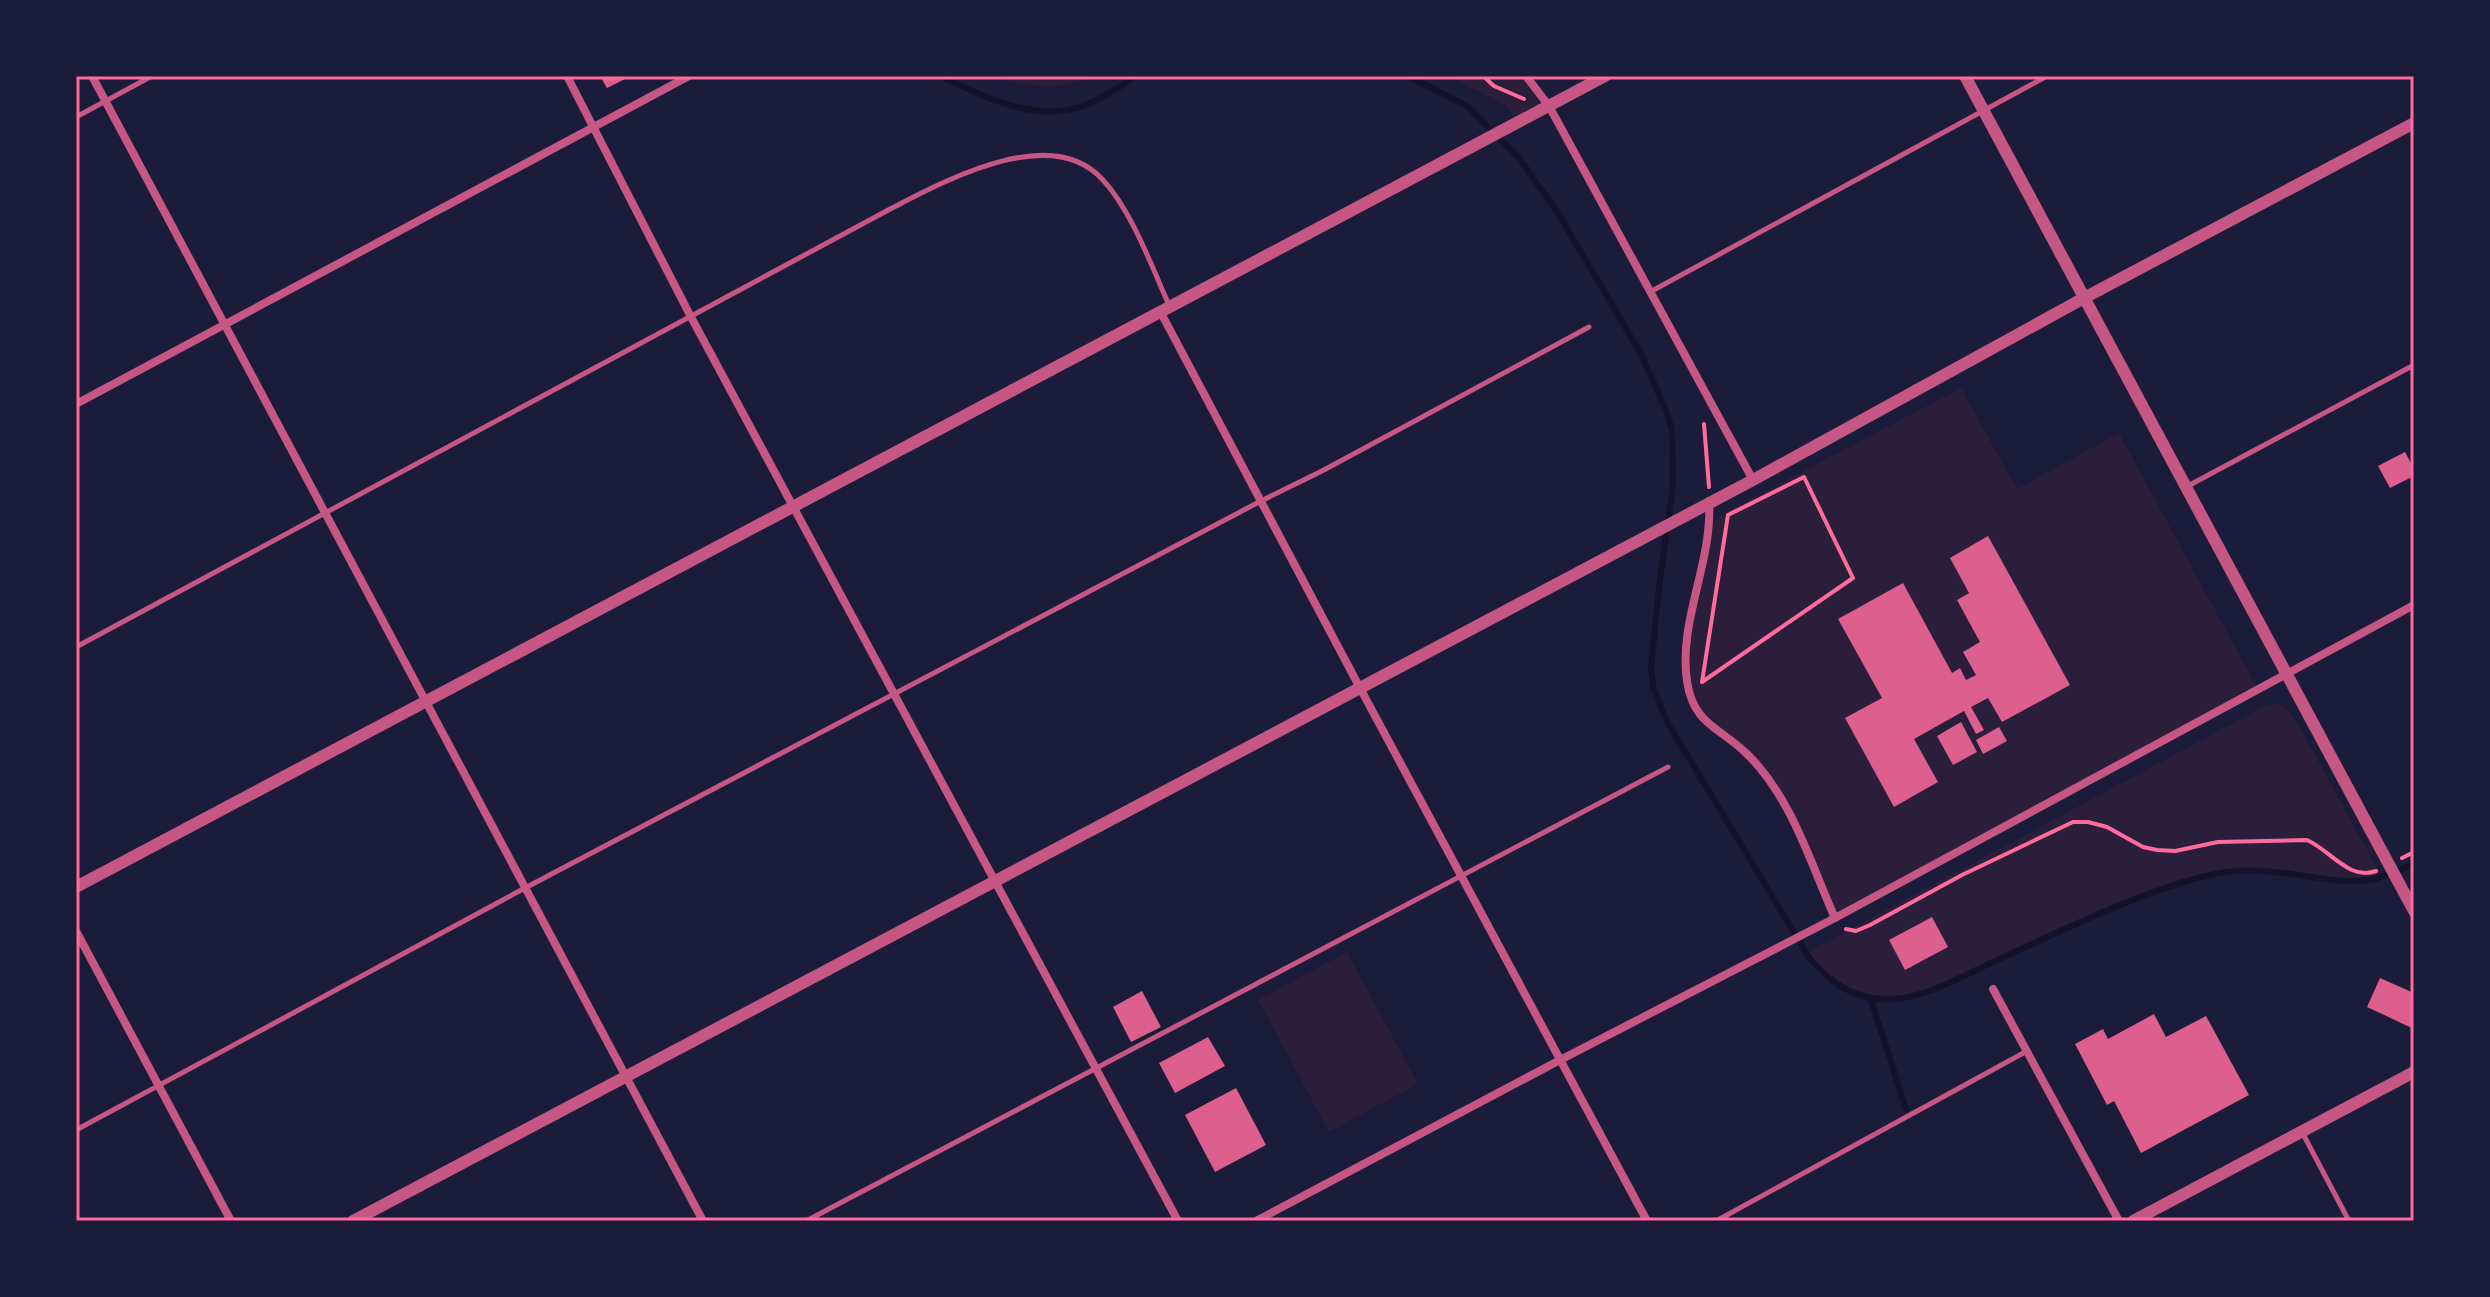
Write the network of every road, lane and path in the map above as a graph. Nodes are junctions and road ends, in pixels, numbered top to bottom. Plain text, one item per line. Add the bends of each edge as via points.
1 (92, 76) edge
2 (152, 76) edge
3 (567, 76) edge
4 (689, 76) edge
5 (1483, 76) edge
6 (1526, 76) edge
7 (1605, 76) edge
8 (1965, 76) edge
9 (2047, 76) edge
10 (105, 101) junction
11 (1549, 106) junction
12 (1984, 110) junction
13 (76, 117) edge
14 (2414, 123) edge
15 (593, 126) junction
16 (1650, 292) junction
17 (2084, 298) junction
18 (1165, 308) junction
19 (691, 317) junction
20 (225, 325) junction
21 (1589, 327) dead end
22 (2414, 365) edge
23 (76, 404) edge
24 (1702, 413) dead end
25 (1753, 480) junction
26 (2186, 487) junction
27 (1261, 501) junction
28 (1709, 501) junction
29 (793, 505) junction
30 (325, 514) junction
31 (2414, 605) edge
32 (76, 647) edge
33 (2287, 673) junction
34 (1702, 682) joint
35 (1360, 688) junction
36 (894, 693) junction
37 (424, 701) junction
38 (1668, 767) dead end
39 (2414, 852) edge
40 (2388, 861) junction
41 (1462, 876) junction
42 (995, 881) junction
43 (76, 887) edge
44 (525, 888) junction
45 (2414, 911) edge
46 (1835, 918) junction
47 (76, 931) edge
48 (1993, 989) dead end
49 (2027, 1051) junction
50 (1562, 1059) junction
51 (1096, 1069) junction
52 (2414, 1072) edge
53 (626, 1075) junction
54 (158, 1085) junction
55 (76, 1130) edge
56 (2302, 1132) junction
57 (231, 1221) edge
58 (353, 1221) edge
59 (703, 1221) edge
60 (806, 1221) edge
61 (1178, 1221) edge
62 (1256, 1221) edge
63 (1647, 1221) edge
64 (1716, 1221) edge
65 (2119, 1221) edge
66 (2133, 1221) edge
67 (2349, 1221) edge

1 - 10 street
2 - 10 lane
3 - 15 street
4 - 15 street
5 - 11 path via 1514,96
6 - 11 street
7 - 11 street
8 - 12 street
9 - 12 lane
10 - 13 lane
10 - 20 street
11 - 16 street
11 - 18 street
12 - 16 lane
12 - 17 street
14 - 17 street
15 - 19 street
15 - 20 street
16 - 25 street
17 - 25 street
17 - 26 street
18 - 19 lane via 1128,218 1104,181 1076,160 1048,156 998,162 956,176
18 - 27 street
18 - 29 street
19 - 29 street
19 - 30 lane
20 - 23 street
20 - 30 street
21 - 27 lane
22 - 26 lane
24 - 28 path
25 - 28 street
26 - 33 street
27 - 35 street
27 - 36 lane
28 - 35 street
28 - 46 street via 1707,545 1685,660 1691,701 1704,721 1743,750 1770,781
29 - 36 street
29 - 37 street
30 - 32 lane
30 - 37 street
31 - 33 street
33 - 40 street
33 - 46 street
34 - 34 path via 1728,515 1804,477 1853,578
35 - 41 street
35 - 42 street
36 - 42 street
36 - 44 lane
37 - 43 street
37 - 44 street
38 - 41 lane
39 - 40 path
40 - 45 street
40 - 46 path via 2372,874 2356,872 2307,840 2157,850 2107,827 2073,822 1856,931 1844,929
41 - 50 street
41 - 51 lane
42 - 51 street
42 - 53 street
44 - 53 street
44 - 54 lane
46 - 50 street
47 - 54 street
48 - 49 street
49 - 64 lane
49 - 65 street
50 - 62 street
50 - 63 street
51 - 60 lane
51 - 61 street
52 - 56 street
53 - 58 street
53 - 59 street
54 - 55 lane
54 - 57 street
56 - 66 street
56 - 67 lane

